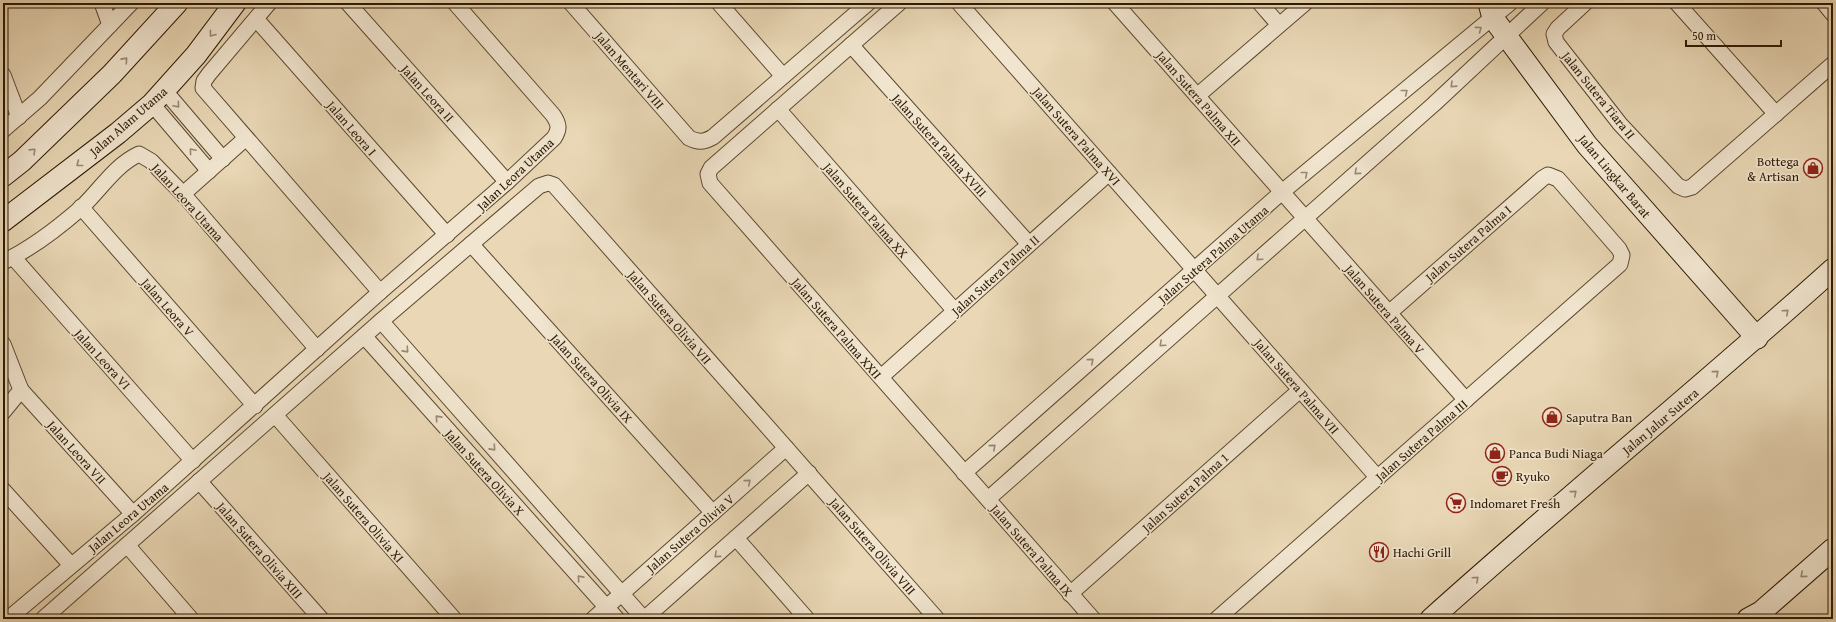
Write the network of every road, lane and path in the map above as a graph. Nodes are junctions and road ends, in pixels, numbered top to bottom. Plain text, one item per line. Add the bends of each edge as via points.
1 (102, 3) edge
2 (131, 3) edge
3 (176, 3) edge
4 (235, 3) edge
5 (269, 3) edge
6 (348, 3) edge
7 (455, 3) edge
8 (571, 3) edge
9 (719, 3) edge
10 (868, 3) edge
11 (899, 3) edge
12 (959, 3) edge
13 (1115, 3) edge
14 (1260, 3) edge
15 (1305, 3) edge
16 (1510, 3) edge
17 (1542, 3) edge
18 (1585, 3) edge
19 (1677, 3) edge
20 (1824, 3) edge
21 (1491, 11) edge
22 (1833, 14) edge
23 (257, 20) junction
24 (110, 25) junction
25 (1279, 25) junction
26 (1506, 35) junction
27 (851, 45) junction
28 (1833, 64) edge
29 (3, 75) edge
30 (783, 76) junction
31 (1198, 96) junction
32 (159, 97) junction
33 (778, 110) junction
34 (1776, 114) junction
35 (19, 117) junction
36 (3, 130) edge
37 (246, 138) junction
38 (223, 159) junction
39 (209, 171) junction
40 (1109, 173) junction
41 (1548, 175) joint
42 (3, 176) edge
43 (507, 182) junction
44 (1282, 192) junction
45 (183, 194) junction
46 (81, 208) junction
47 (1305, 217) junction
48 (3, 221) edge
49 (447, 235) junction
50 (471, 244) junction
51 (1029, 244) junction
52 (8, 259) edge
53 (1833, 269) edge
54 (1194, 270) junction
55 (380, 292) junction
56 (1217, 295) junction
57 (955, 310) junction
58 (1389, 313) junction
59 (381, 321) junction
60 (364, 336) junction
61 (1756, 338) junction
62 (3, 344) edge
63 (317, 349) junction
64 (881, 377) junction
65 (21, 390) junction
66 (1300, 390) junction
67 (1466, 400) junction
68 (255, 406) junction
69 (3, 412) edge
70 (274, 415) junction
71 (786, 448) junction
72 (193, 461) junction
73 (964, 473) junction
74 (809, 474) junction
75 (1378, 478) junction
76 (199, 482) junction
77 (3, 490) edge
78 (988, 500) junction
79 (713, 513) junction
80 (133, 514) junction
81 (736, 538) junction
82 (127, 546) junction
83 (1833, 549) edge
84 (71, 565) junction
85 (621, 593) junction
86 (1070, 594) junction
87 (606, 607) junction
88 (1449, 612) edge
89 (7, 616) edge
90 (51, 617) edge
91 (191, 619) edge
92 (321, 619) edge
93 (454, 619) edge
94 (593, 619) edge
95 (617, 619) edge
96 (644, 619) edge
97 (807, 619) edge
98 (937, 619) edge
99 (1093, 619) edge
100 (1217, 619) edge
101 (1431, 619) edge
102 (1748, 619) edge

1 - 24 street
2 - 24 street
42 -> 3 main road via 22,161 112,74
4 -> 32 main road, Jalan Alam Utama via 196,55
5 - 23 street
6 - 43 street, Jalan Leora II
7 - 43 street, Jalan Leora Utama via 558,122 558,131 554,138
8 - 30 street, Jalan Mentari VIII via 689,138 697,142 713,137
9 - 30 street
10 - 30 street
11 - 27 street
12 - 40 street, Jalan Sutera Palma XVI
13 - 31 street, Jalan Sutera Palma XII
14 - 25 street
15 - 25 street
16 - 21 street, Jalan Sutera Palma Utama
17 - 26 street
18 - 34 street, Jalan Sutera Tiara II via 1558,28 1554,34 1556,42 1620,124 1678,186 1686,189 1692,187
19 - 34 street
20 - 22 street
21 - 26 main road, Jalan Lingkar Barat
44 -> 21 street, Jalan Sutera Palma Utama via 1413,85 1465,39
23 - 37 street via 209,74 203,88
23 - 49 street, Jalan Leora I
24 - 35 street
25 - 31 street
26 -> 47 street via 1434,104
26 - 61 main road, Jalan Lingkar Barat via 1587,145
27 - 33 street
27 - 51 street, Jalan Sutera Palma XVIII
28 - 34 street
29 - 35 street
31 - 44 street, Jalan Sutera Palma XII
32 -> 38 street
39 -> 32 street
32 -> 48 main road, Jalan Alam Utama via 118,133
33 - 57 street, Jalan Sutera Palma XX
33 - 64 street, Jalan Sutera Palma XXII via 711,168 708,174 710,183
35 - 36 street
37 - 38 street
37 - 55 street
38 - 39 street
39 - 45 street
40 - 51 street, Jalan Sutera Palma II
40 - 54 street, Jalan Sutera Palma XVI
41 - 58 street, Jalan Sutera Palma I
41 - 67 street, Jalan Sutera Palma III via 1558,179 1619,249 1622,259 1620,264
43 - 49 street, Jalan Leora Utama
44 - 47 street, Jalan Sutera Palma XII
44 - 54 street, Jalan Sutera Palma Utama
45 - 46 street, Jalan Leora Utama via 151,161 138,154 128,159
45 - 63 street, Jalan Leora Utama
46 - 52 street, Jalan Leora Utama via 46,235
46 - 68 street, Jalan Leora V
47 -> 56 street
47 - 58 street, Jalan Sutera Palma V
49 - 55 street, Jalan Leora Utama
50 - 59 street
50 - 71 street, Jalan Sutera Olivia VII via 539,186 548,183 554,185
50 - 79 street, Jalan Sutera Olivia IX
51 - 57 street, Jalan Sutera Palma II
52 - 72 street, Jalan Leora VI
61 -> 53 main road, Jalan Jalur Sutera
54 - 56 street, Jalan Sutera Palma XVI
73 -> 54 street, Jalan Sutera Palma Utama
55 - 63 street, Jalan Leora Utama
56 - 66 street, Jalan Sutera Palma VII
56 -> 78 street
57 - 64 street, Jalan Sutera Palma II
58 - 67 street, Jalan Sutera Palma V
59 - 60 street
59 -> 85 street, Jalan Sutera Olivia X
60 - 70 street
87 -> 60 street, Jalan Sutera Olivia X
88 -> 61 main road, Jalan Jalur Sutera
62 - 65 street
63 - 68 street, Jalan Leora Utama
64 - 73 street, Jalan Sutera Palma XXII
65 - 69 street
65 - 80 street, Jalan Leora VII
66 - 75 street, Jalan Sutera Palma VII
66 - 86 street, Jalan Sutera Palma 1
67 - 75 street, Jalan Sutera Palma III
68 - 72 street, Jalan Leora Utama
70 - 76 street
70 - 93 street, Jalan Sutera Olivia XI
71 - 74 street, Jalan Sutera Olivia VII
79 -> 71 street, Jalan Sutera Olivia V
72 - 80 street, Jalan Leora Utama
73 - 78 street, Jalan Sutera Palma XXII
74 - 81 street
74 - 98 street, Jalan Sutera Olivia VIII
75 - 100 street, Jalan Sutera Palma III
76 - 82 street
76 - 92 street, Jalan Sutera Olivia XIII
77 - 84 street
78 - 86 street, Jalan Sutera Palma IX
79 - 85 street, Jalan Sutera Olivia V
80 - 84 street, Jalan Leora Utama
81 -> 96 street
81 - 97 street
82 - 90 street
82 - 91 street
83 -> 102 main road via 1761,612
84 - 89 street, Jalan Leora Utama
85 - 87 street, Jalan Sutera Olivia V
85 - 96 street, Jalan Sutera Olivia X
86 - 99 street, Jalan Sutera Palma IX
87 - 94 street, Jalan Sutera Olivia V
87 - 95 street, Jalan Sutera Olivia X
88 - 101 main road, Jalan Jalur Sutera

